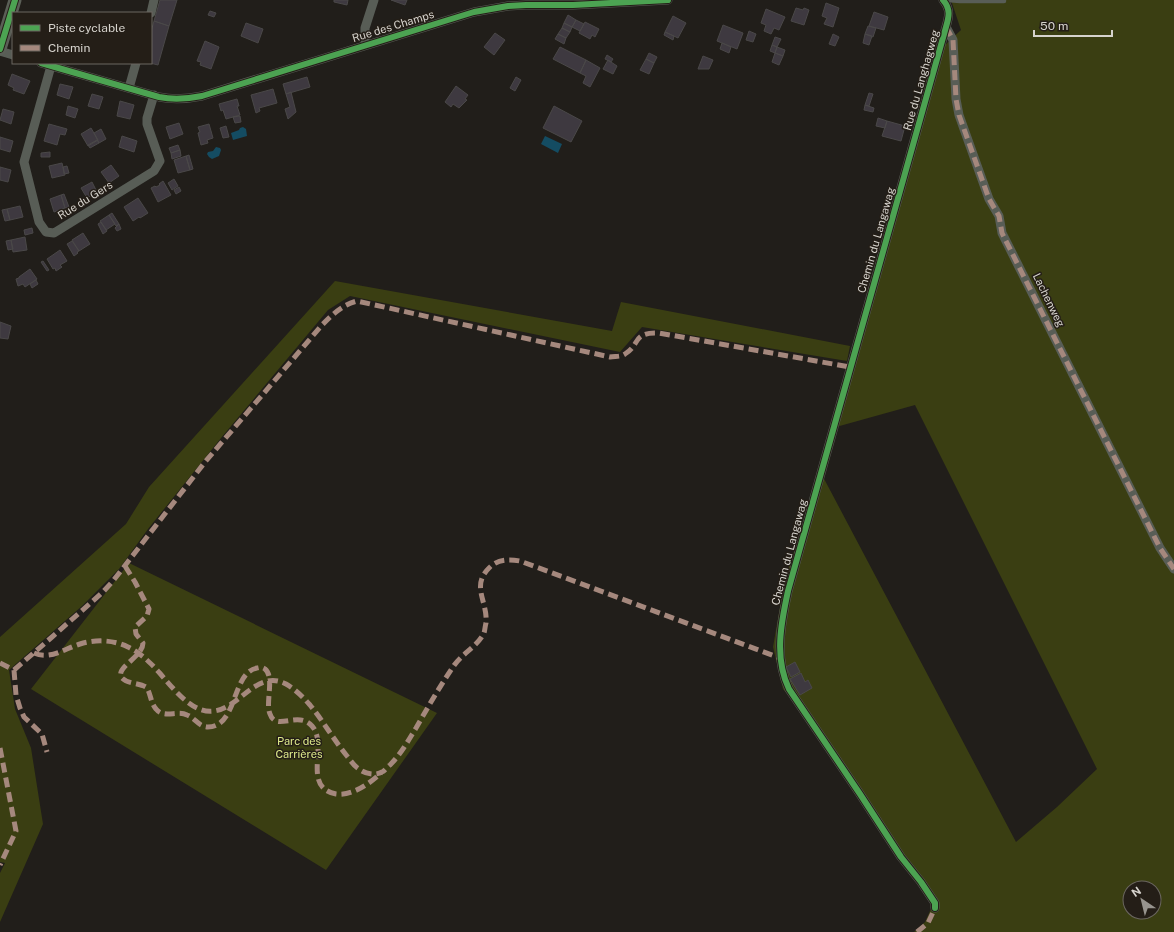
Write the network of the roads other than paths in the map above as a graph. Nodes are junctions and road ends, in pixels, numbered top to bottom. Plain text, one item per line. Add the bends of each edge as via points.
1 (15, 0) edge
2 (154, 0) edge
3 (374, 0) edge
4 (668, 0) edge
5 (943, 0) edge
6 (948, 0) edge
7 (1004, 1) edge
8 (151, 12) edge
9 (946, 27) junction
10 (365, 45) junction
11 (0, 50) edge
12 (12, 55) edge
13 (44, 64) edge
14 (136, 64) edge
15 (51, 66) junction
16 (129, 88) junction
17 (154, 95) junction
18 (907, 167) joint
19 (1174, 569) edge
20 (935, 908) dead end

1 - 11 main road
2 - 8 street
3 - 10 street via 364,28
4 - 10 street, Rue des Champs via 526,5 491,9
5 - 9 street, Rue du Langhagweg via 950,14
6 - 7 lane
9 - 18 street, Rue du Langhagweg
9 - 19 street, Lachenweg via 953,40 959,115 990,199 999,216 1002,233 1160,548
10 - 17 street, Rue des Champs via 202,96 176,100
11 - 12 street
13 - 15 street, Rue des Champs
14 - 16 street
15 - 16 street, Rue des Champs
15 - 17 street, Rue du Gers via 24,162 39,222 46,232 54,234 154,171 160,161 147,118
16 - 17 street, Rue des Champs
18 - 20 street, Chemin du Langawag via 788,591 782,616 780,658 782,674 788,689 901,857 921,882

